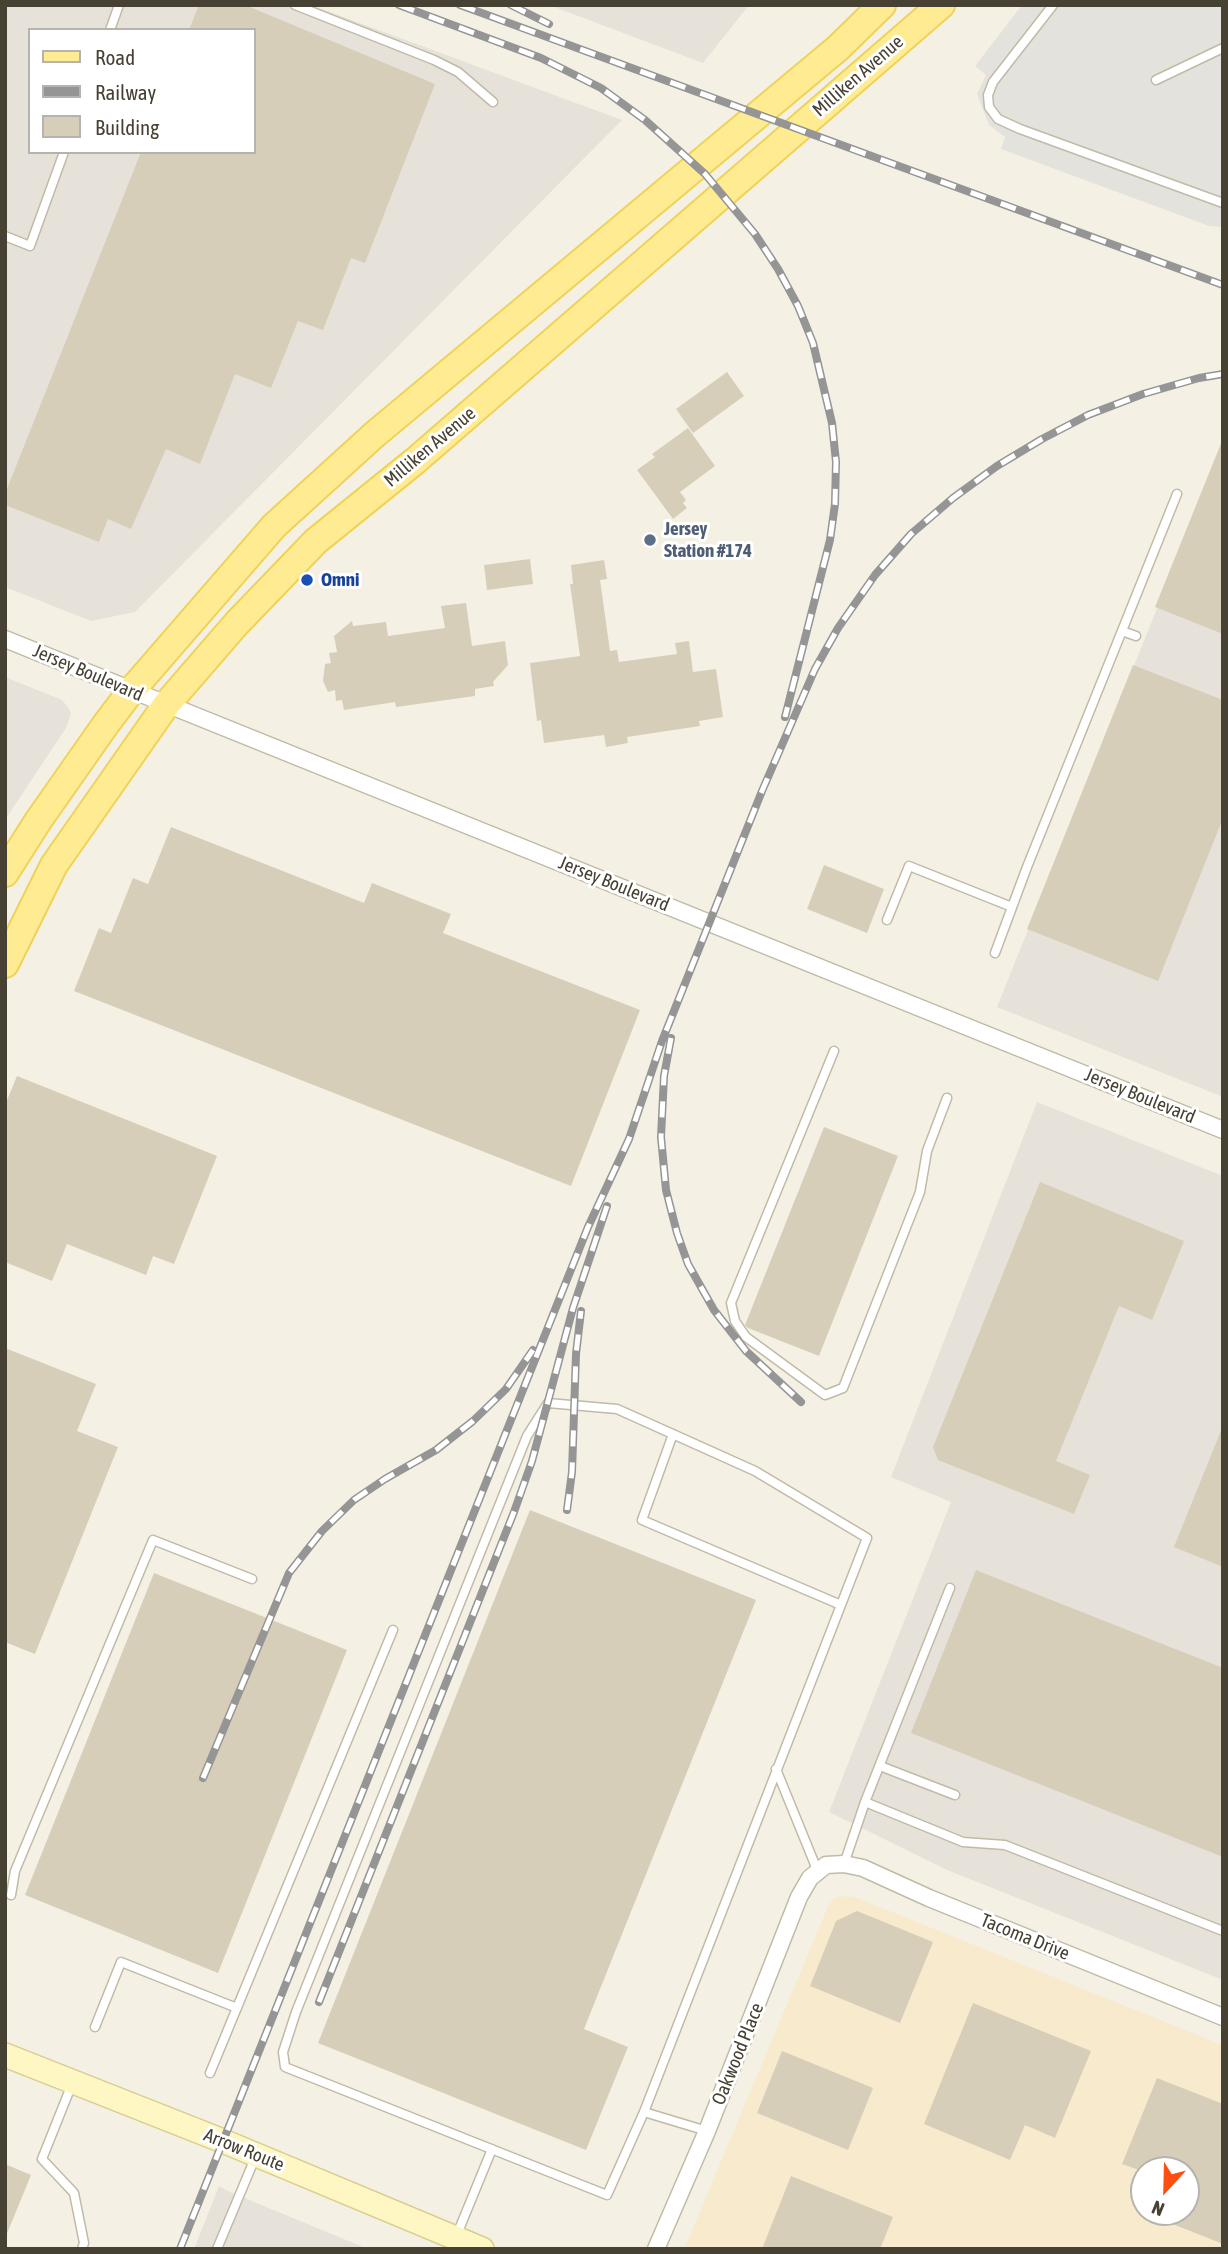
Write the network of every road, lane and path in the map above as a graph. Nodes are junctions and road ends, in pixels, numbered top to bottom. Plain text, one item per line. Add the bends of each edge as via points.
1 (119, 5) edge
2 (295, 5) edge
3 (882, 5) edge
4 (941, 5) edge
5 (1053, 5) edge
6 (111, 28) edge
7 (1223, 48) edge
8 (1156, 80) dead end
9 (493, 102) dead end
10 (63, 154) edge
11 (1223, 203) edge
12 (5, 236) edge
13 (1177, 494) dead end
14 (1122, 631) junction
15 (1136, 636) dead end
16 (5, 639) edge
17 (131, 691) junction
18 (166, 705) junction
19 (5, 873) edge
20 (1012, 907) junction
21 (887, 920) dead end
22 (995, 953) dead end
23 (5, 964) edge
24 (834, 1051) dead end
25 (947, 1098) dead end
26 (1223, 1130) edge
27 (673, 1434) junction
28 (252, 1579) dead end
29 (950, 1588) dead end
30 (841, 1605) junction
31 (393, 1630) dead end
32 (880, 1766) junction
33 (776, 1769) junction
34 (955, 1795) dead end
35 (865, 1802) junction
36 (844, 1864) junction
37 (822, 1868) junction
38 (11, 1895) dead end
39 (1223, 1931) edge
40 (237, 2008) junction
41 (1223, 2017) edge
42 (95, 2027) dead end
43 (5, 2055) edge
44 (210, 2073) dead end
45 (73, 2082) junction
46 (645, 2112) junction
47 (707, 2131) junction
48 (492, 2149) junction
49 (256, 2155) junction
50 (454, 2243) edge
51 (82, 2249) edge
52 (216, 2249) edge
53 (482, 2249) edge
54 (656, 2249) edge

1 - 6 lane
2 - 9 lane via 434,60 457,72
3 - 17 main road, Milliken Avenue via 838,48 374,435 274,526
4 - 18 main road, Milliken Avenue via 415,461 316,541
5 - 11 lane via 993,82 989,107 998,120
7 - 8 lane
10 - 12 lane via 30,246
13 - 14 lane
14 - 15 lane
14 - 20 lane
16 - 17 street, Jersey Boulevard
17 - 18 street, Jersey Boulevard
17 - 19 main road, Milliken Avenue
18 - 23 main road, Milliken Avenue via 54,866
18 - 26 street, Jersey Boulevard
20 - 21 lane via 909,866
20 - 22 lane
24 - 25 lane via 731,1303 735,1321 746,1337 825,1395 843,1388 920,1192 927,1151
27 - 30 lane via 755,1471 867,1538
27 - 30 lane via 642,1520
27 - 48 lane via 617,1409 575,1404 548,1403 534,1425 283,2052 285,2067
28 - 38 lane via 153,1540 15,1871
29 - 32 lane
30 - 33 lane
31 - 40 lane
32 - 34 lane
32 - 35 lane
33 - 37 lane
33 - 46 lane
35 - 36 lane
35 - 39 lane via 963,1842 1005,1845
36 - 37 street, Tacoma Drive
36 - 41 street, Tacoma Drive
37 - 47 street, Oakwood Place via 799,1898
40 - 42 lane via 121,1962
40 - 44 lane
43 - 45 main road, Arrow Route
45 - 49 main road, Arrow Route
45 - 51 lane via 42,2159 74,2193
46 - 47 lane
46 - 48 lane via 607,2195
47 - 54 street, Oakwood Place
48 - 50 lane
49 - 50 main road, Arrow Route
49 - 52 lane
50 - 53 main road, Arrow Route

